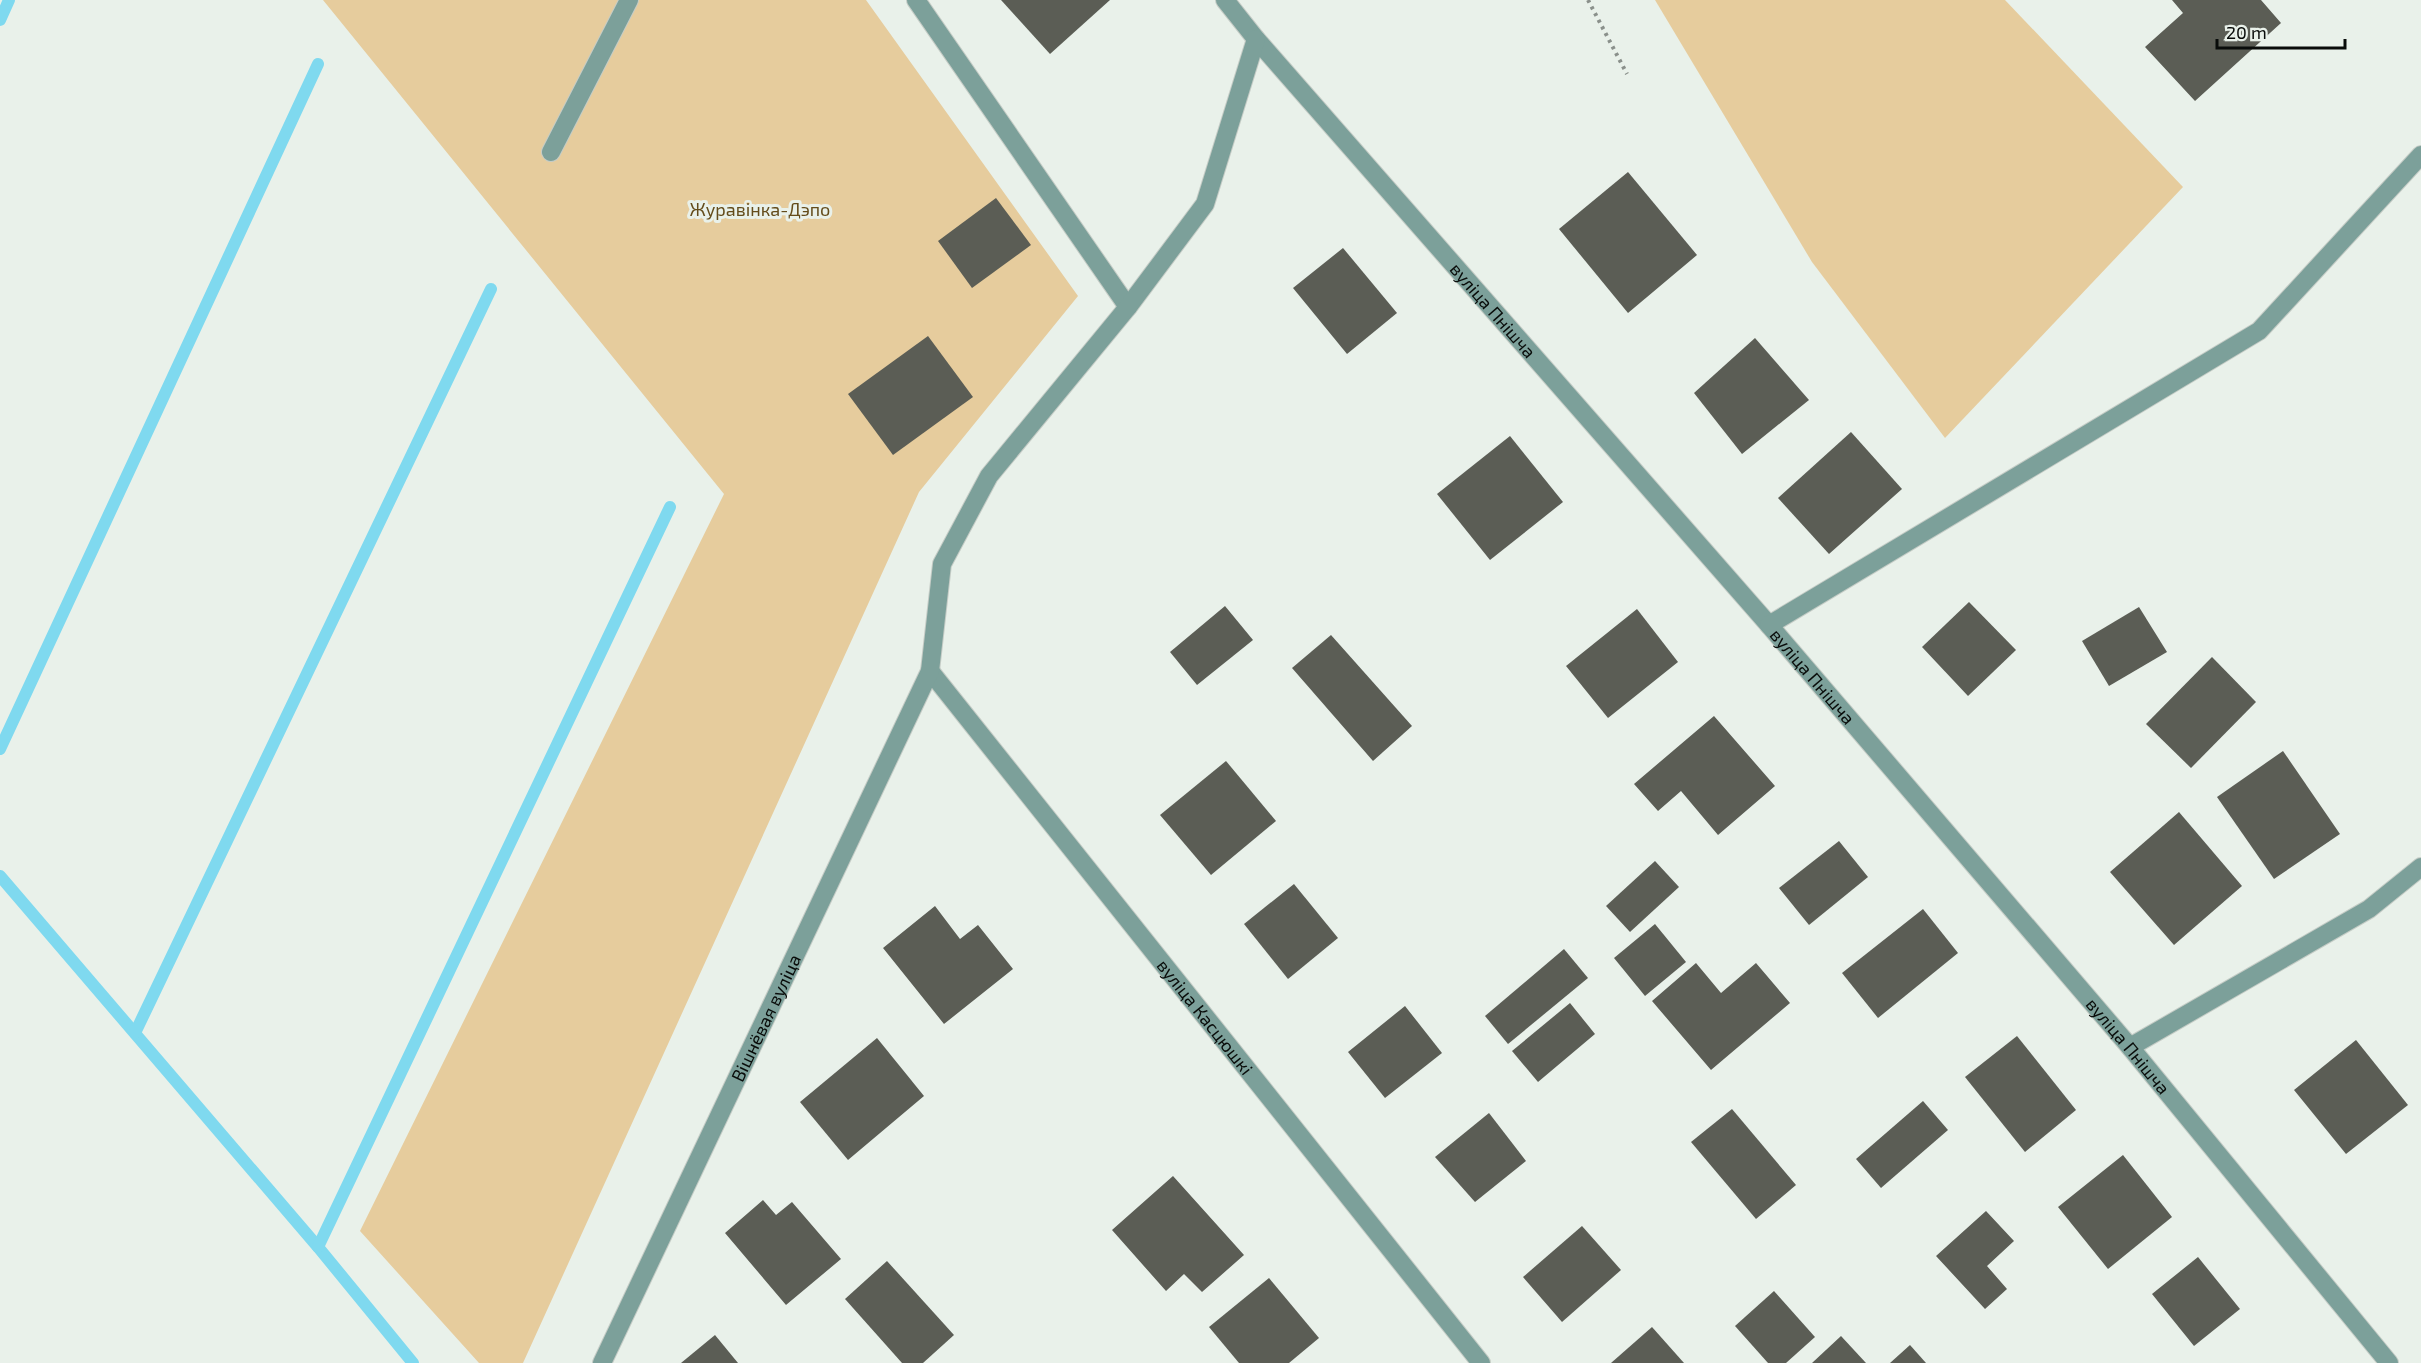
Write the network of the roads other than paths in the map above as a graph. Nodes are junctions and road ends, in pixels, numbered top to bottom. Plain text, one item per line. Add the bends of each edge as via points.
1 (629, 0) edge
2 (916, 0) edge
3 (1225, 0) edge
4 (1256, 39) junction
5 (551, 153) dead end
6 (2421, 155) edge
7 (1128, 307) junction
8 (1769, 625) junction
9 (930, 671) junction
10 (2421, 867) edge
11 (2130, 1047) junction
12 (602, 1363) edge
13 (1481, 1363) edge
14 (2389, 1363) edge

1 - 5 street
2 - 7 street
3 - 4 street, вуліца Пнішча
4 - 7 street, Вішнёвая вуліца via 1204,204
4 - 8 street, вуліца Пнішча
6 - 8 street via 2259,331
7 - 9 street, Вішнёвая вуліца via 989,476 942,564
8 - 11 street, вуліца Пнішча
9 - 12 street, Вішнёвая вуліца
9 - 13 street, вуліца Касцюшкі
10 - 11 street via 2369,909
11 - 14 street, вуліца Пнішча

